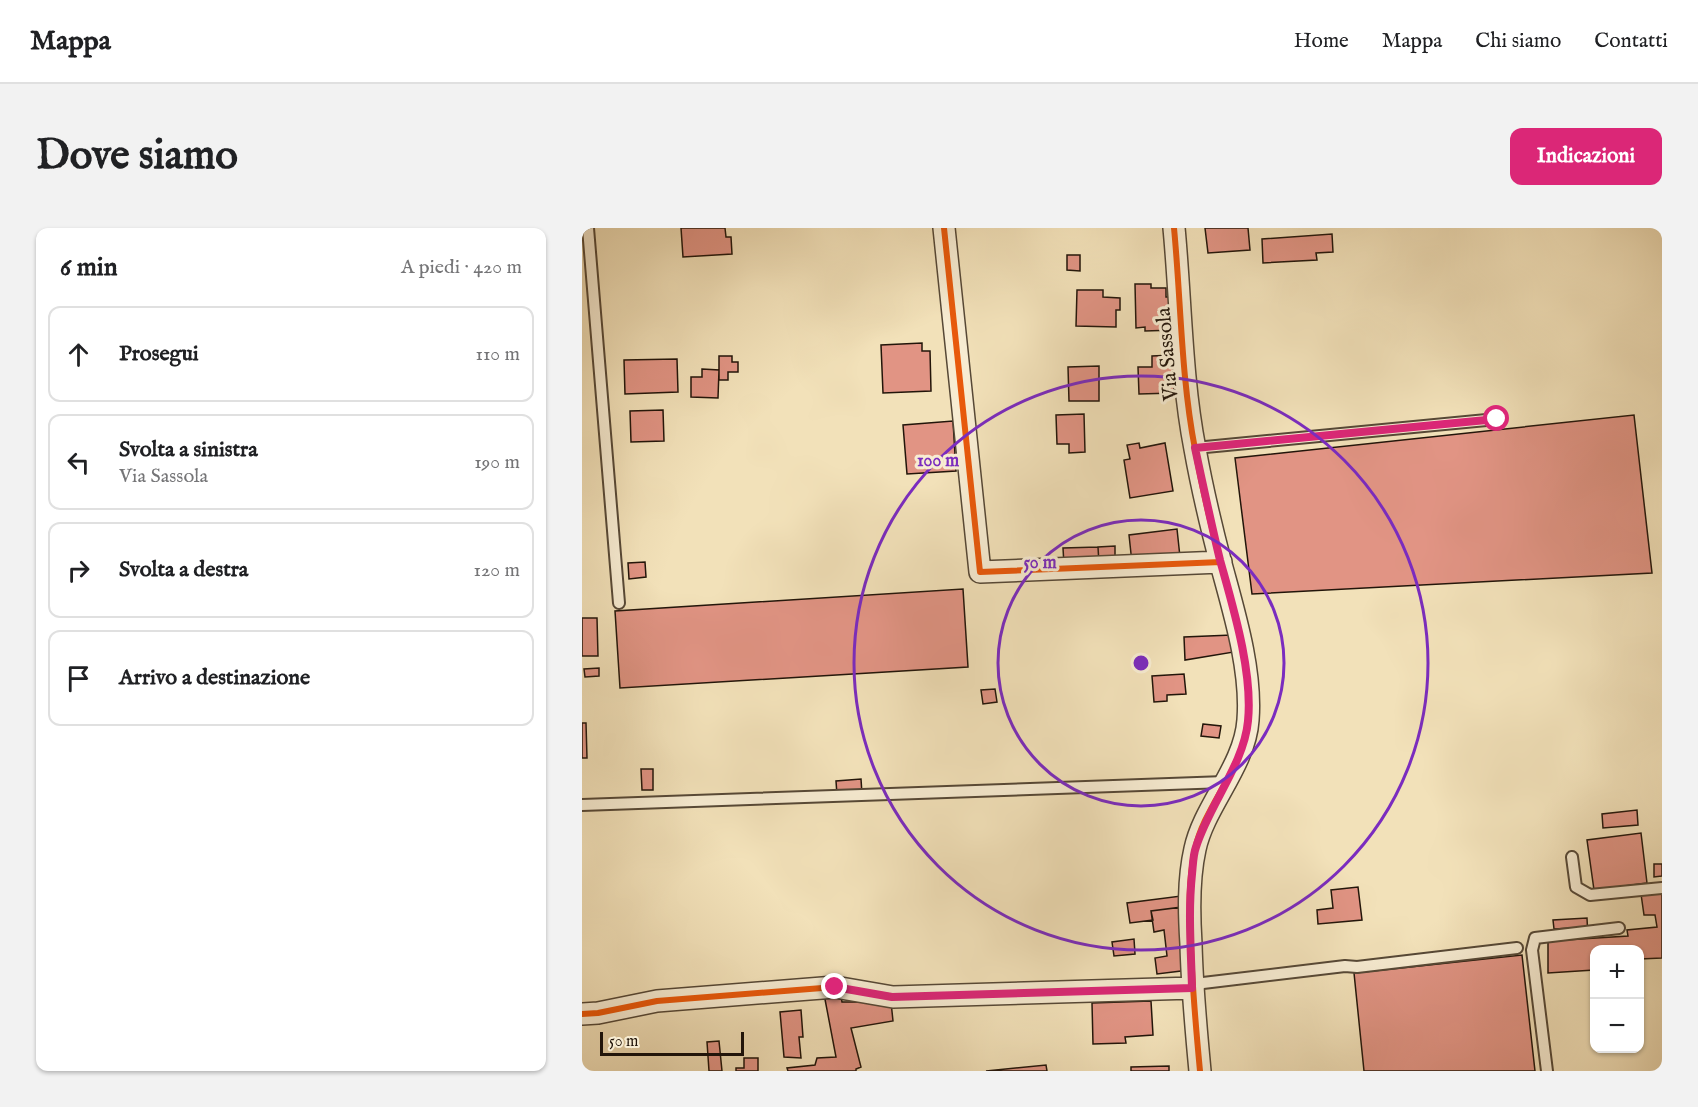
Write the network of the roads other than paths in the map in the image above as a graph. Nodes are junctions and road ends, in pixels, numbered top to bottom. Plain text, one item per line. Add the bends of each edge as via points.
1 (588, 228) edge
2 (944, 228) edge
3 (1174, 228) edge
4 (1497, 419) dead end
5 (1195, 448) junction
6 (1221, 562) junction
7 (619, 603) dead end
8 (1225, 782) junction
9 (582, 805) edge
10 (1572, 857) dead end
11 (1662, 888) edge
12 (1619, 928) dead end
13 (1517, 948) dead end
14 (1192, 988) junction
15 (582, 1014) edge
16 (1200, 1071) edge
17 (1547, 1071) edge

1 - 7 lane
2 - 6 street via 980,572
3 - 5 street, Via Sassola
4 - 5 lane
5 - 6 street, Via Sassola
6 - 8 street, Via Sassola via 1242,651 1248,721 1241,752
8 - 9 lane
8 - 14 street, Via Sassola via 1195,848 1189,903
10 - 11 lane via 1576,887 1590,895
12 - 17 lane via 1535,938 1532,950
13 - 14 lane via 1215,981
14 - 15 street via 892,997 835,987 657,1001
14 - 16 street, Via Sassola

